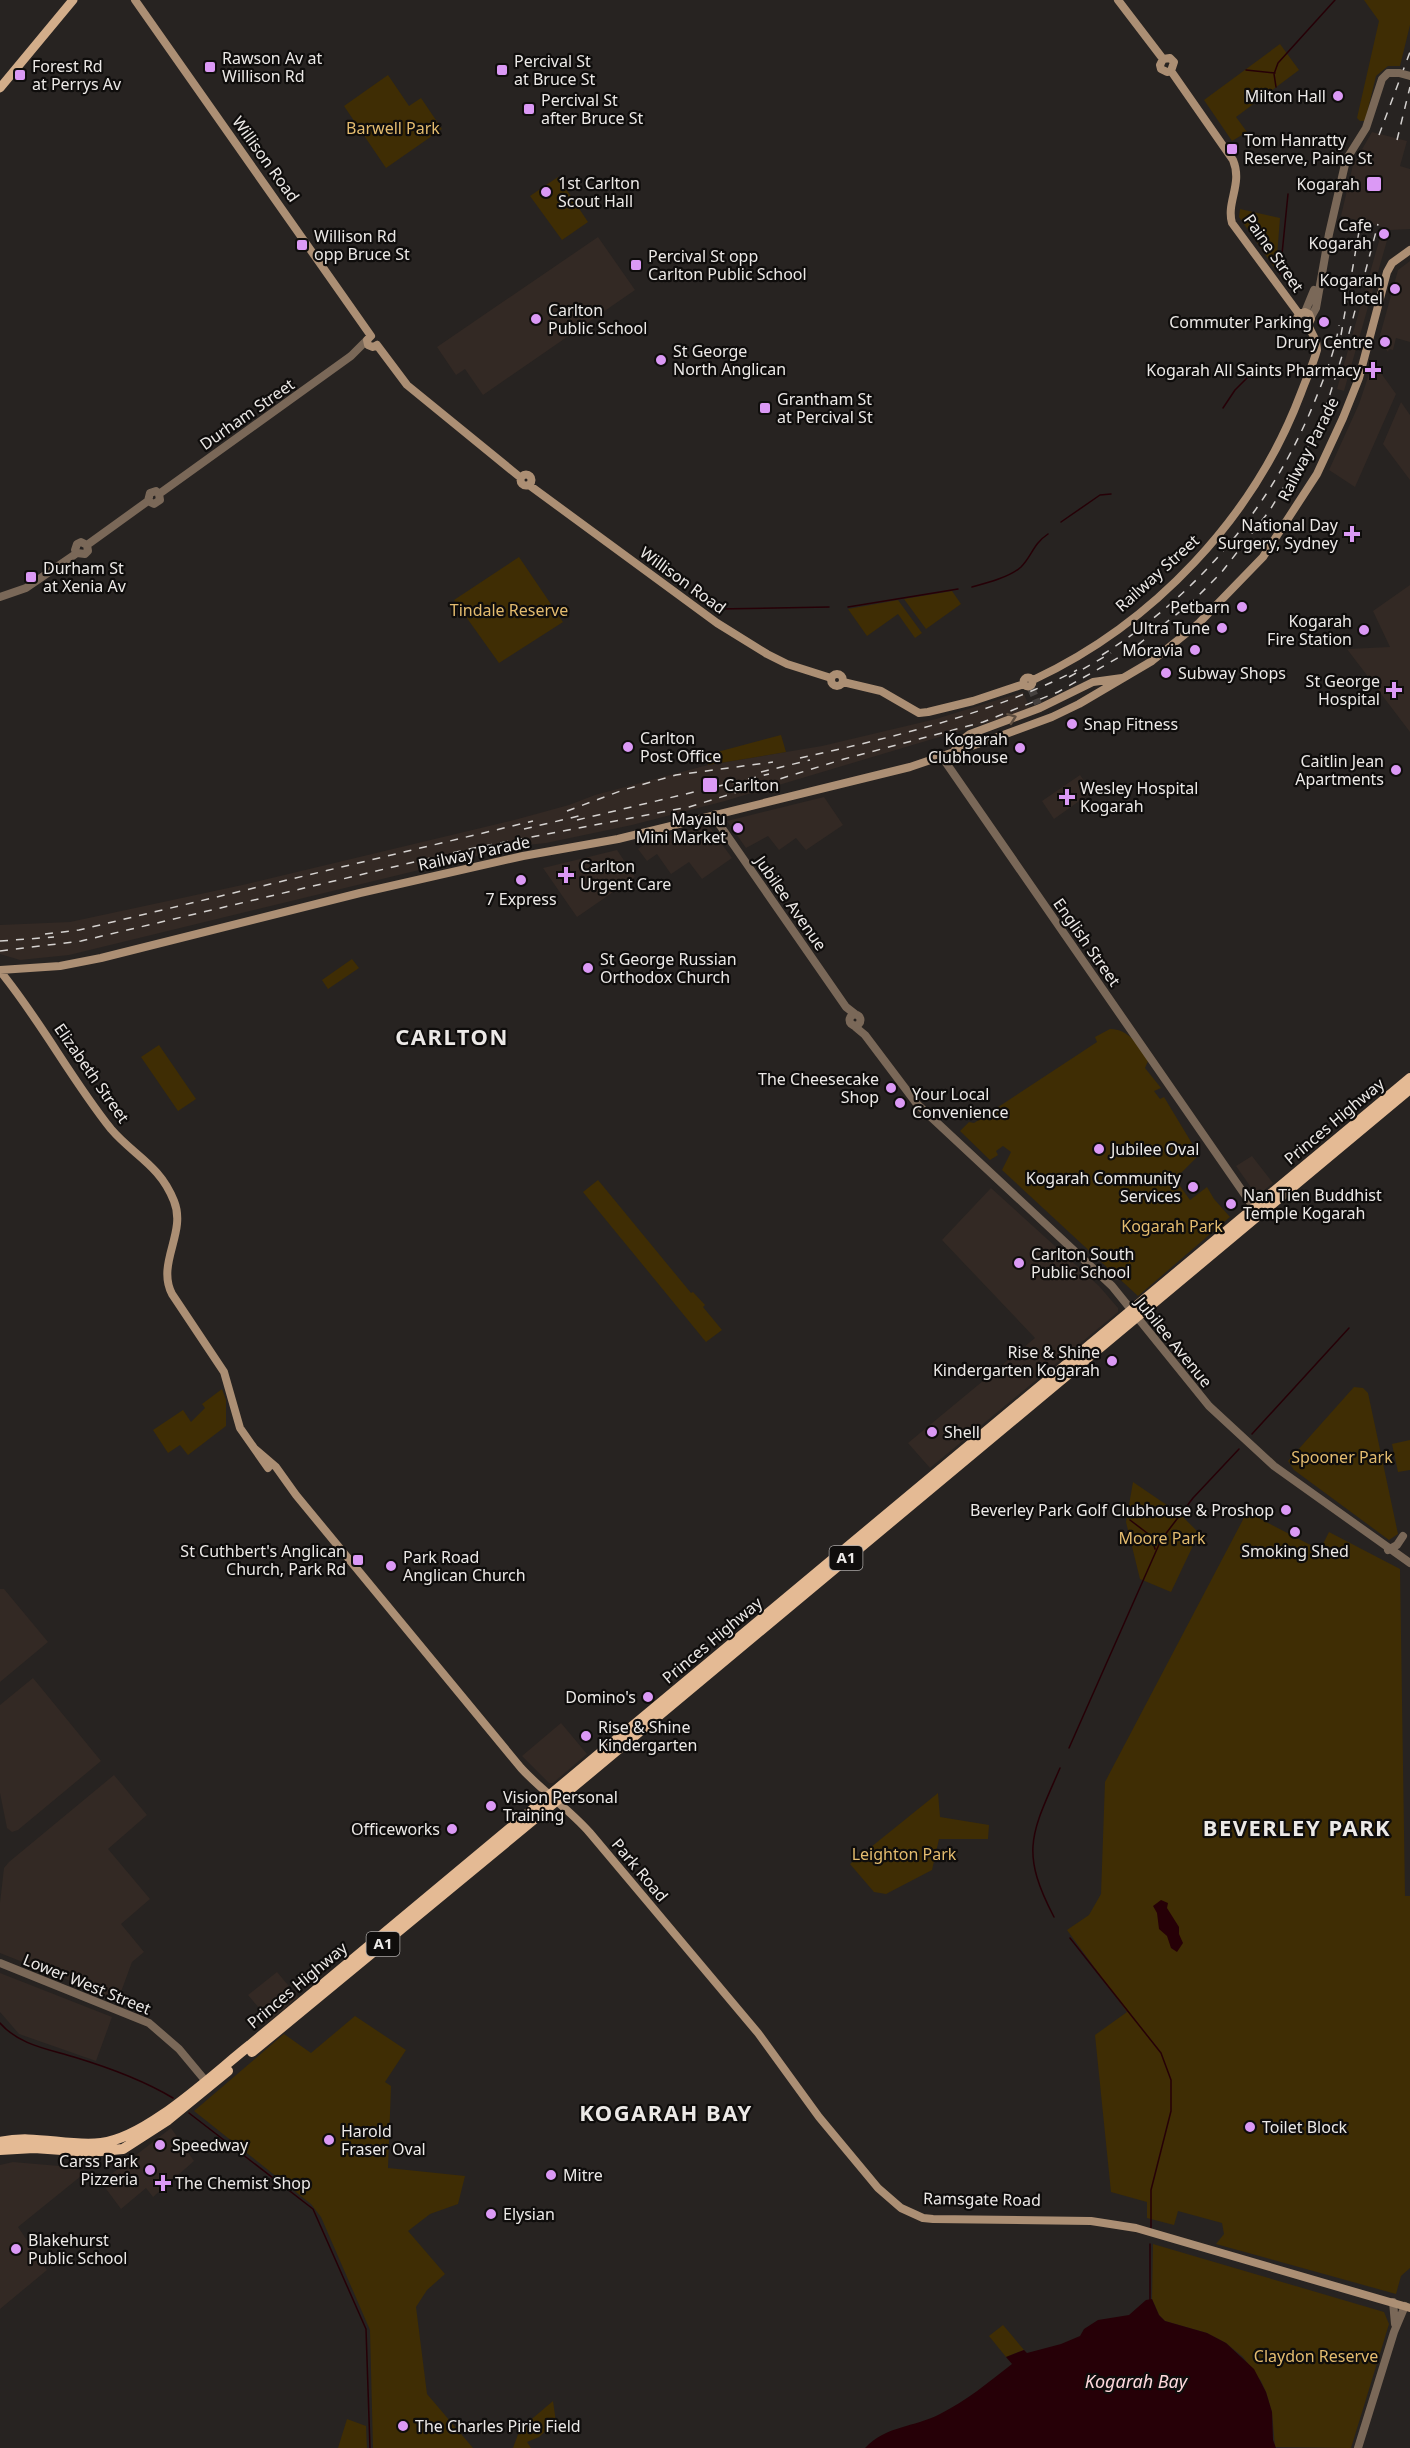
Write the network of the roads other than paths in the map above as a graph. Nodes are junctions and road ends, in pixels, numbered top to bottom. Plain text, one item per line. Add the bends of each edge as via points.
1 (73, 0) edge
2 (135, 0) edge
3 (1118, 0) edge
4 (1410, 76) edge
5 (0, 88) edge
6 (1410, 250) edge
7 (1306, 317) junction
8 (369, 338) junction
9 (375, 346) junction
10 (351, 356) junction
11 (0, 597) edge
12 (1125, 678) junction
13 (843, 682) joint
14 (1089, 685) junction
15 (1103, 692) junction
16 (953, 753) junction
17 (942, 757) junction
18 (714, 814) junction
19 (0, 970) edge
20 (1410, 1078) edge
21 (1410, 1089) edge
22 (1254, 1208) junction
23 (178, 1219) joint
24 (1134, 1312) junction
25 (1403, 1536) dead end
26 (1388, 1550) junction
27 (1410, 1563) edge
28 (552, 1798) junction
29 (0, 1963) edge
30 (207, 2084) junction
31 (0, 2142) edge
32 (0, 2150) edge
33 (910, 2213) joint
34 (1393, 2302) junction
35 (1407, 2307) edge
36 (1394, 2332) junction
37 (1358, 2448) edge

1 - 5 main road
2 - 8 main road, Willison Road
3 - 7 main road, Paine Street via 1163,59 1173,61 1172,71 1230,153 1237,170 1233,223
4 - 7 street, bridge via 1388,73 1382,79 1371,117 1346,160 1316,308
6 - 12 main road, Railway Parade via 1392,263 1386,275 1355,390 1317,474 1289,519 1263,557 1199,623
7 - 13 main road, Railway Street via 1317,350 1296,407 1266,468 1227,524 1179,577 1141,610 1077,658 1029,685 928,712 919,712 881,691
8 - 9 main road, Willison Road via 378,338
8 - 10 street, Durham Street
9 - 10 street, Durham Street
9 - 13 main road, Willison Road via 407,385 521,478 529,476 529,485 717,623 787,664 831,678 834,686
10 - 11 street, Durham Street via 159,494 150,493 148,501 87,545 85,554 77,553 26,588
12 - 14 main road, Railway Parade
12 - 15 main road, Railway Parade
14 - 15 main road via 1098,684
16 -> 14 main road, Railway Parade via 970,734
15 - 16 main road, Railway Parade via 1052,717
16 - 17 main road, Railway Parade
17 - 18 main road, Railway Parade
17 - 22 street, English Street
18 - 19 main road, Railway Parade via 618,839 523,856 372,891 101,958 60,966
18 - 24 street, Jubilee Avenue via 854,1020 917,1104 1101,1274
19 - 23 main road, Elizabeth Street via 110,1127 158,1175 171,1194
20 - 22 highway, Princes Highway / A1
21 - 24 highway, Princes Highway / A1
22 - 24 highway, Princes Highway / A1
23 - 28 main road, Park Road via 168,1284 224,1372 240,1428 519,1766
24 - 26 street, Jubilee Avenue via 1209,1406 1274,1466
24 - 28 highway, Princes Highway / A1
25 - 26 street
26 - 27 street, Jubilee Avenue
28 - 30 highway, Princes Highway / A1
28 - 33 main road, Park Road via 588,1831 743,2015 863,2170 892,2202
29 - 30 street, Lower West Street via 149,2023 179,2049
30 - 31 highway, Princes Highway / A1 via 123,2138 100,2143 26,2139
30 - 32 highway, Princes Highway / A1 via 143,2137 119,2150
33 - 34 main road, Ramsgate Road via 933,2219 1091,2221 1145,2231
34 - 35 main road, Ramsgate Road
34 - 36 street
35 - 36 street
36 - 37 street

